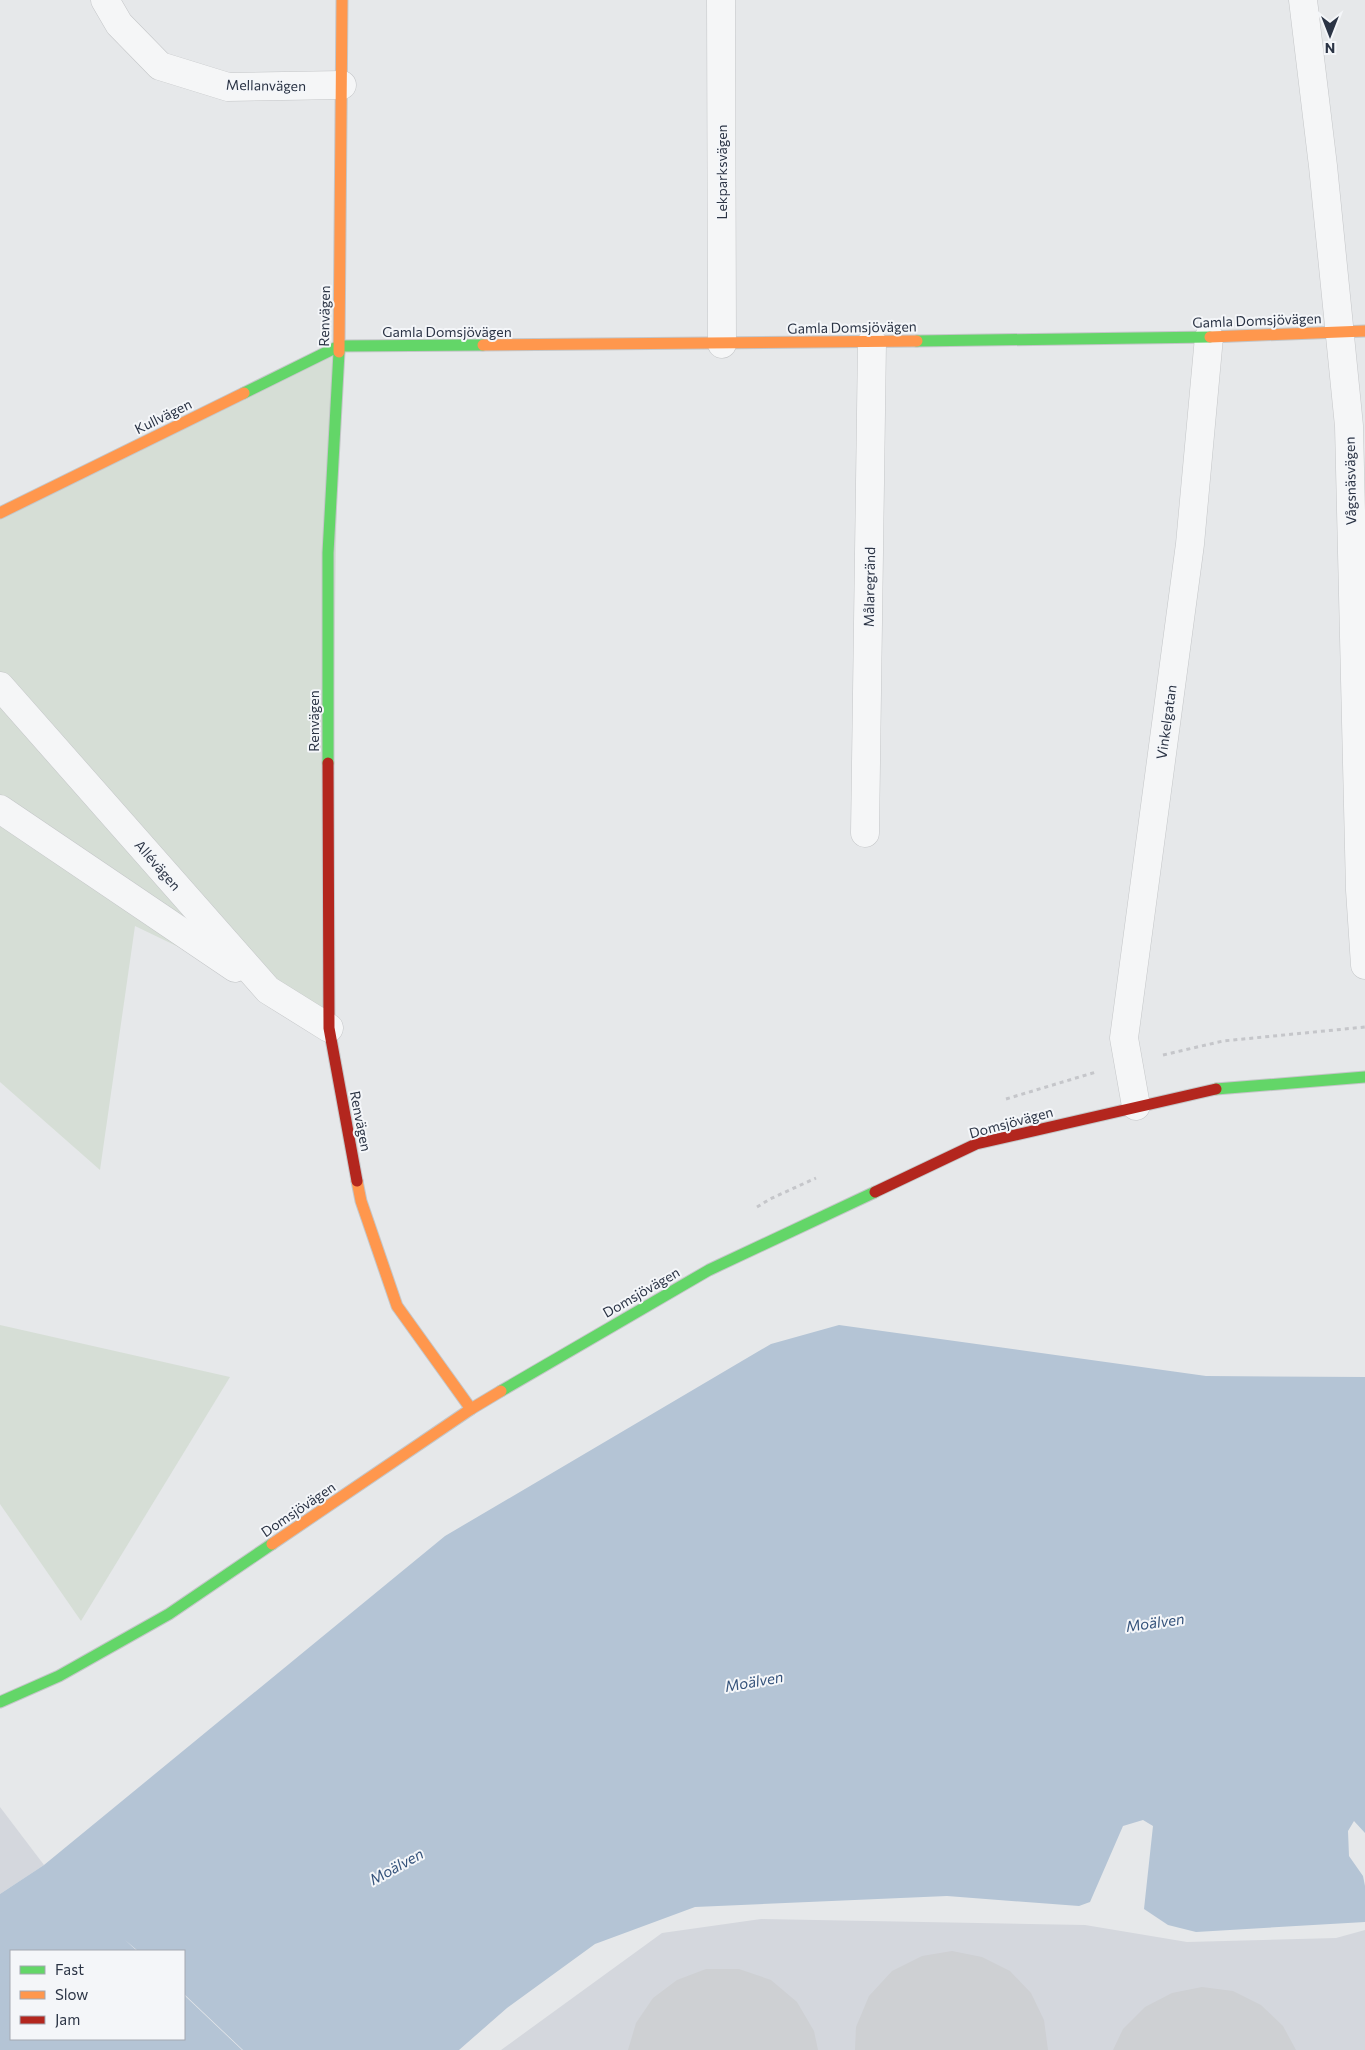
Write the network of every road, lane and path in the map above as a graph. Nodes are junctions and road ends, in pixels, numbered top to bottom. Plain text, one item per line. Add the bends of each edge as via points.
1 (105, 0) edge
2 (342, 0) edge
3 (721, 0) edge
4 (1303, 0) edge
5 (342, 86) junction
6 (1352, 332) edge
7 (1209, 337) junction
8 (872, 342) junction
9 (722, 344) junction
10 (339, 346) junction
11 (0, 513) edge
12 (0, 686) edge
13 (0, 809) edge
14 (865, 833) dead end
15 (1365, 965) edge
16 (268, 990) junction
17 (329, 1028) junction
18 (1365, 1077) edge
19 (1136, 1106) junction
20 (471, 1408) junction
21 (0, 1702) edge

1 - 5 street, Mellanvägen via 119,24 160,66 228,88
2 - 5 street, Renvägen
3 - 9 street, Lekparksvägen
4 - 6 street, Vågsnäsvägen via 1323,166
5 - 10 street, Renvägen
6 - 7 street, Gamla Domsjövägen
6 - 15 street, Vågsnäsvägen via 1349,426 1360,890
7 - 8 street, Gamla Domsjövägen
7 - 19 street, Vinkelgatan via 1190,544 1124,1038
8 - 9 street, Gamla Domsjövägen
8 - 14 street, Målaregränd
9 - 10 street, Gamla Domsjövägen
10 - 11 street, Kullvägen
10 - 17 street, Renvägen via 328,553
12 - 16 street, Allévägen
13 - 16 street
16 - 17 street, Allévägen
17 - 20 street, Renvägen via 361,1201 397,1306
18 - 19 street, Domsjövägen via 1210,1089
19 - 20 street, Domsjövägen via 976,1144 709,1270
20 - 21 street, Domsjövägen via 170,1614 59,1676

